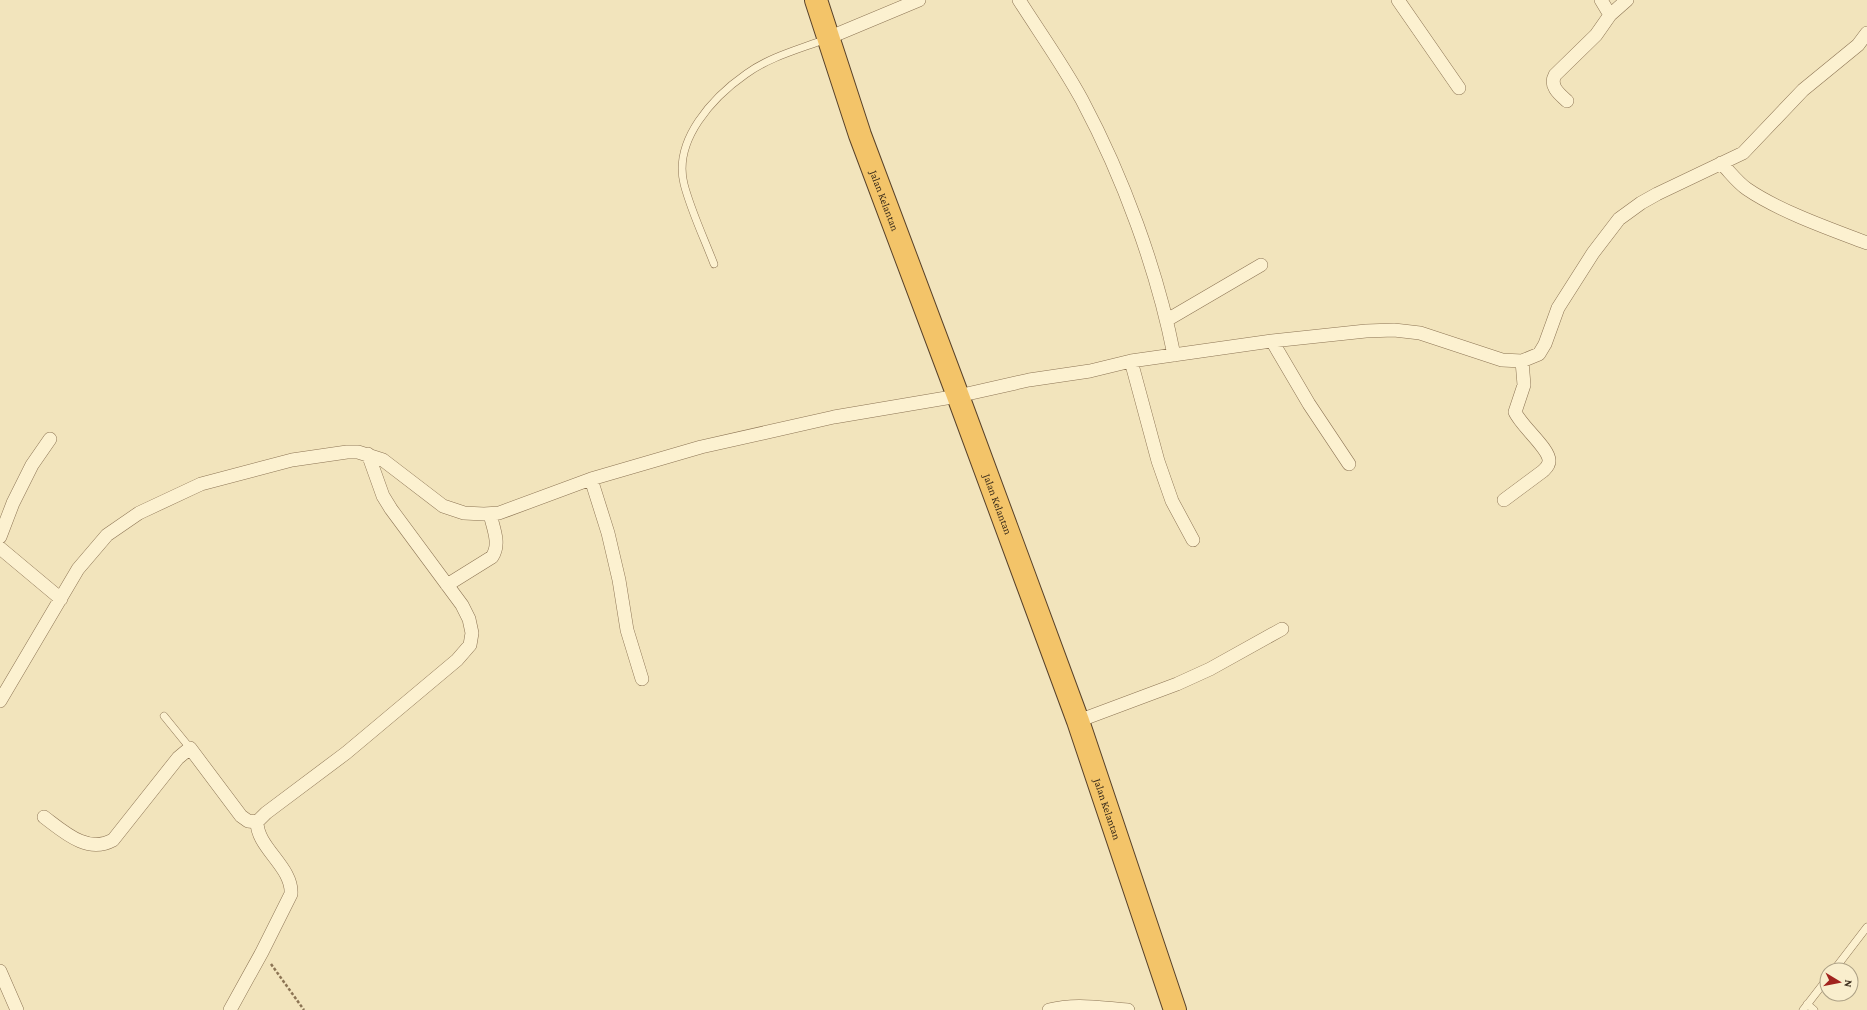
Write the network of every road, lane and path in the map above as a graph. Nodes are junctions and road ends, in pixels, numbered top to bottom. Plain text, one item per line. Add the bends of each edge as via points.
1 (816, 0) edge
2 (919, 0) edge
3 (1019, 0) edge
4 (1398, 0) edge
5 (1601, 0) edge
6 (1627, 0) edge
7 (1610, 15) junction
8 (1867, 33) edge
9 (828, 38) junction
10 (1459, 88) dead end
11 (1567, 101) dead end
12 (1722, 163) junction
13 (1867, 243) edge
14 (714, 264) dead end
15 (1261, 266) dead end
16 (1167, 320) junction
17 (1272, 341) junction
18 (1174, 355) junction
19 (1131, 361) junction
20 (1522, 361) junction
21 (958, 396) junction
22 (50, 439) dead end
23 (368, 454) junction
24 (1349, 464) dead end
25 (591, 479) junction
26 (1504, 500) dead end
27 (490, 514) junction
28 (0, 537) edge
29 (1193, 540) dead end
30 (0, 548) edge
31 (447, 585) junction
32 (61, 599) junction
33 (1282, 629) dead end
34 (642, 678) dead end
35 (0, 701) edge
36 (164, 716) dead end
37 (1078, 721) junction
38 (190, 748) junction
39 (44, 816) dead end
40 (257, 822) junction
41 (1867, 927) edge
42 (262, 952) junction
43 (1840, 962) edge
44 (0, 971) edge
45 (1819, 989) edge
46 (1805, 1007) edge
47 (17, 1010) edge
48 (230, 1010) edge
49 (304, 1010) edge
50 (1049, 1010) edge
51 (1128, 1010) edge
52 (1175, 1010) edge
53 (1814, 1010) edge

1 - 9 highway, Jalan Kelantan
2 - 9 street
3 - 16 street via 1081,98 1100,137 1137,225
4 - 10 street
5 - 7 street
6 - 7 street
7 - 11 street via 1596,35 1552,80 1556,90
8 - 12 street via 1858,45 1803,90 1742,153
9 - 14 lane via 765,63 746,74 700,117 689,138 685,155 684,183
9 - 21 highway, Jalan Kelantan via 860,135
12 - 13 street via 1748,190 1774,205
12 - 20 street via 1657,194 1619,219 1593,253 1558,308 1539,354
15 - 16 street
16 - 18 street
17 - 18 street
17 - 20 street via 1366,331 1407,330 1502,360
17 - 24 street
18 - 19 street
19 - 21 street
19 - 29 street via 1158,461 1172,501
20 - 26 street via 1524,385 1516,412 1521,422 1546,451 1549,462 1548,467
21 - 25 street via 759,433
21 - 37 highway, Jalan Kelantan
22 - 28 street via 32,465
23 - 27 street via 383,460 443,506 464,513
23 - 31 street via 383,496
23 - 32 street via 346,452 292,460 200,484 139,513 107,535 78,569
25 - 27 street via 499,513
25 - 34 street via 608,532 630,645
27 - 31 street via 496,538 496,551 492,557
30 - 32 street
31 - 40 street via 469,619 472,633 470,645 457,660 346,753
32 - 35 street
33 - 37 street via 1210,669 1177,684
36 - 38 lane
37 - 52 highway, Jalan Kelantan
38 - 39 street via 178,758 113,840 106,844 96,845 70,837
38 - 40 street via 241,816 248,821
40 - 42 street via 259,833 292,886 289,901
41 - 43 lane
42 - 48 street
42 - 49 path
44 - 47 street
45 - 46 lane
46 - 53 lane
50 - 51 street via 1077,1006

